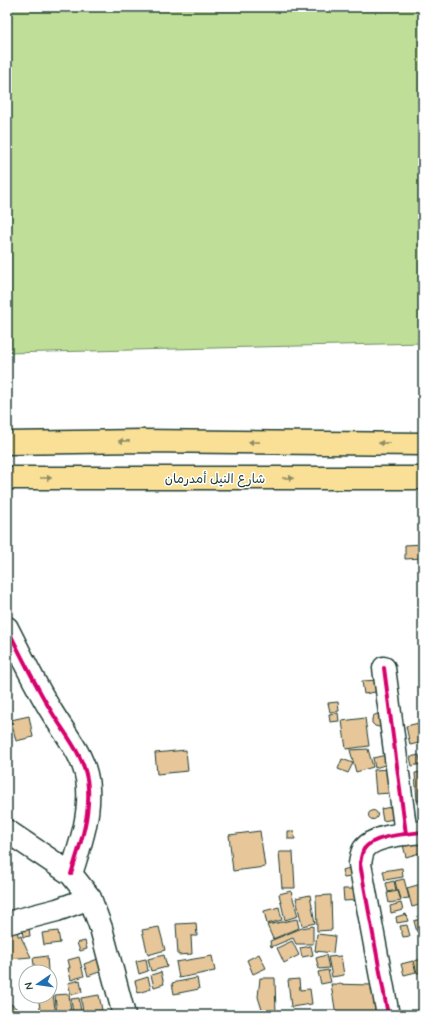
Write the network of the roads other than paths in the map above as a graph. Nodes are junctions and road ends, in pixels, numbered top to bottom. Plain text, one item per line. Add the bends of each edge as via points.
1 (7, 443) edge
2 (423, 444) edge
3 (7, 478) edge
4 (423, 478) edge
5 (7, 628) edge
6 (384, 668) dead end
7 (7, 832) edge
8 (414, 833) edge
9 (71, 874) junction
10 (90, 898) junction
11 (7, 923) edge
12 (124, 1015) edge
13 (388, 1015) edge

2 -> 1 main road via 150,441
3 -> 4 main road, شارع النيل أمدرمان
5 - 9 street via 53,714 84,765 88,786 88,809 84,833
6 - 8 street
7 - 9 street
8 - 13 street via 377,839 364,849 361,856 360,864
9 - 10 street
10 - 11 street
10 - 12 street

